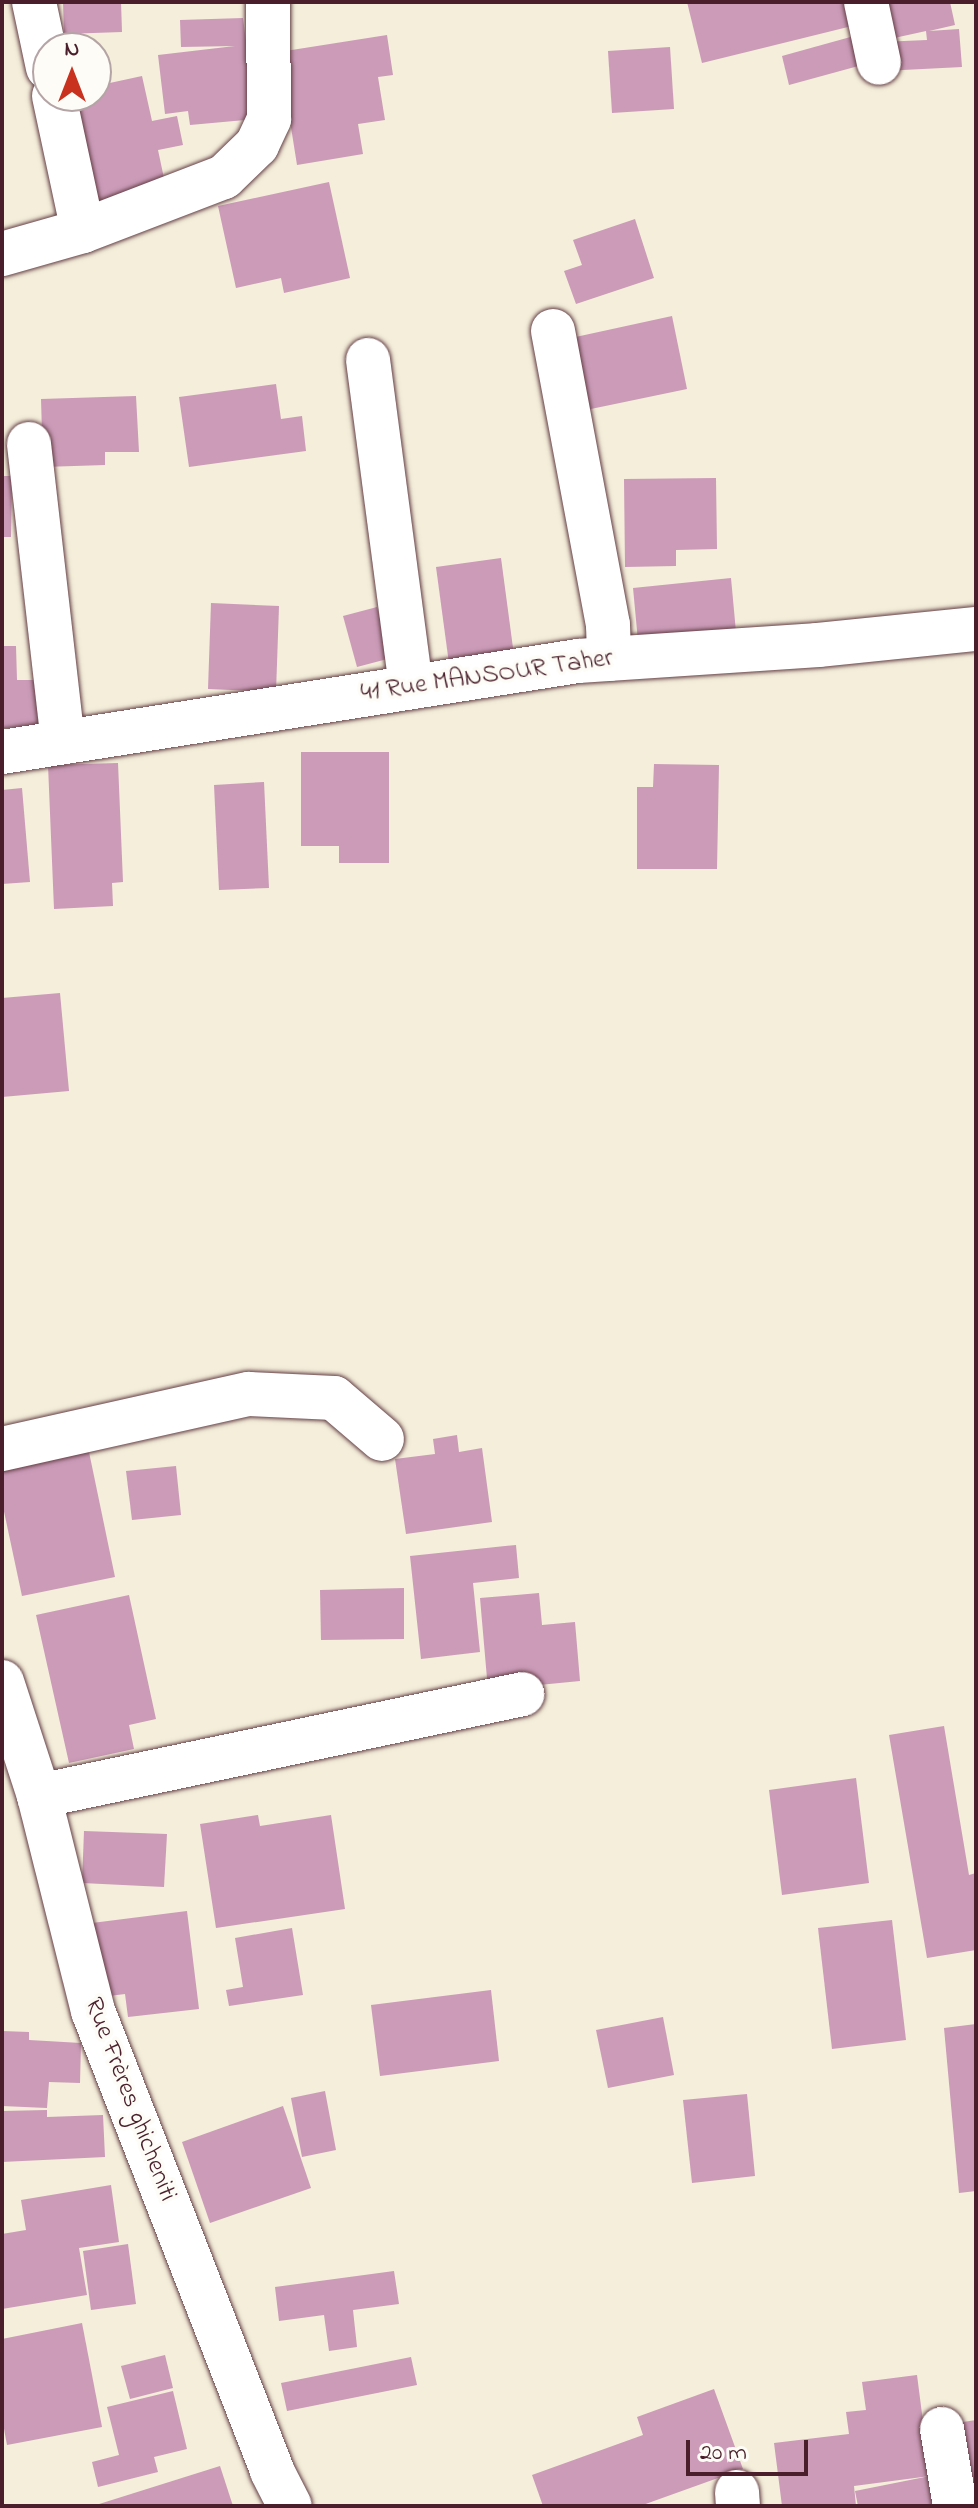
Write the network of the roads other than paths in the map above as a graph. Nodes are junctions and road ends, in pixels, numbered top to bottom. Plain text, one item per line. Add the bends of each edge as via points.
1 (34, 2) edge
2 (268, 2) edge
3 (866, 2) edge
4 (40, 32) edge
5 (879, 63) dead end
6 (57, 112) edge
7 (83, 231) junction
8 (2, 254) edge
9 (553, 331) dead end
10 (368, 360) dead end
11 (29, 444) dead end
12 (976, 629) edge
13 (609, 659) junction
14 (411, 687) junction
15 (63, 742) junction
16 (2, 752) edge
17 (382, 1439) dead end
18 (2, 1449) edge
19 (2, 1682) edge
20 (522, 1694) dead end
21 (39, 1796) junction
22 (942, 2429) dead end
23 (290, 2506) edge
24 (955, 2506) edge

1 - 4 street
2 - 7 street via 269,119 257,145 224,177
3 - 5 street
6 - 7 street
7 - 8 street
9 - 13 street via 608,625
10 - 14 street
11 - 15 street
12 - 13 street, 41 Rue MANSOUR Taher
13 - 14 street, 41 Rue MANSOUR Taher
14 - 15 street, 41 Rue MANSOUR Taher
15 - 16 street, 41 Rue MANSOUR Taher
17 - 18 street via 334,1398 249,1394
19 - 21 street, Rue Frères ghicheniti
20 - 21 street
21 - 23 street, Rue Frères ghicheniti via 93,2011
22 - 24 street

